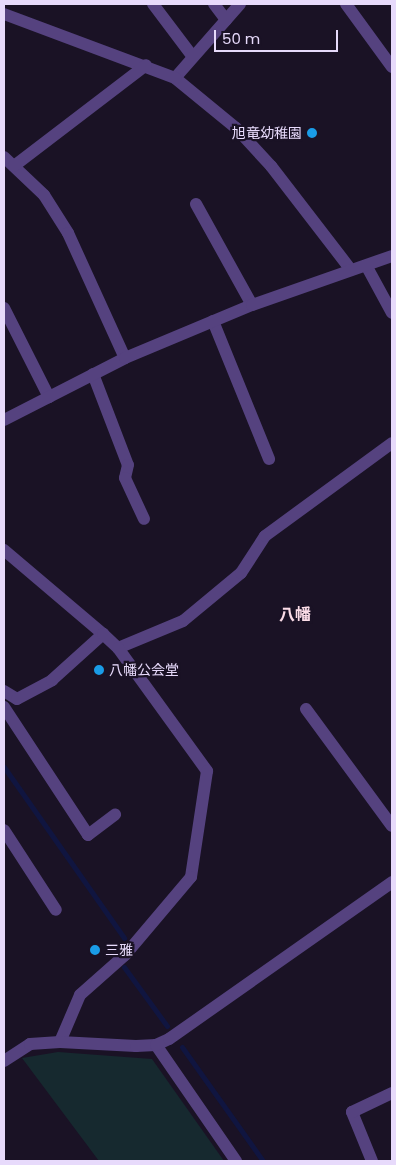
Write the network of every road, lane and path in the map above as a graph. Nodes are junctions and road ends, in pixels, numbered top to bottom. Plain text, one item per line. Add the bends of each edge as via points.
1 (153, 4) edge
2 (214, 4) edge
3 (240, 4) edge
4 (346, 4) edge
5 (7, 11) edge
6 (226, 20) junction
7 (193, 58) junction
8 (146, 65) junction
9 (391, 65) edge
10 (175, 78) junction
11 (4, 157) edge
12 (14, 166) junction
13 (196, 204) dead end
14 (392, 256) edge
15 (367, 267) junction
16 (351, 270) junction
17 (252, 305) junction
18 (4, 308) edge
19 (392, 313) edge
20 (214, 321) junction
21 (125, 358) junction
22 (93, 374) junction
23 (49, 397) junction
24 (4, 420) edge
25 (392, 443) edge
26 (269, 459) dead end
27 (144, 519) dead end
28 (4, 550) edge
29 (103, 634) junction
30 (118, 648) junction
31 (4, 691) edge
32 (17, 699) junction
33 (4, 706) edge
34 (306, 709) dead end
35 (115, 815) dead end
36 (392, 826) edge
37 (4, 830) edge
38 (392, 882) edge
39 (56, 910) dead end
40 (60, 1042) junction
41 (156, 1045) junction
42 (4, 1061) edge
43 (392, 1093) edge
44 (236, 1161) edge
45 (372, 1161) edge

1 - 7 street
2 - 6 street
3 - 6 street
4 - 9 street
5 - 8 street
6 - 7 street
7 - 10 street
8 - 10 street
8 - 12 street
10 - 16 street via 236,128 271,166
11 - 12 street
12 - 21 street via 44,195 68,233
13 - 17 street
14 - 15 street
15 - 16 street
15 - 19 street
16 - 17 street
17 - 20 street
18 - 23 street
20 - 21 street
20 - 26 street
21 - 22 street
22 - 23 street
22 - 27 street via 128,466 125,478
23 - 24 street
25 - 30 street via 265,536 241,573 183,620
28 - 29 street
29 - 30 street
29 - 32 street via 52,680
30 - 40 street via 207,771 191,877 125,955 80,995
31 - 32 street
32 - 33 street
33 - 35 street via 88,834
34 - 36 street
37 - 39 street
38 - 41 street via 193,1026
40 - 41 street
40 - 42 street via 30,1044
41 - 44 street
43 - 45 street via 352,1112

